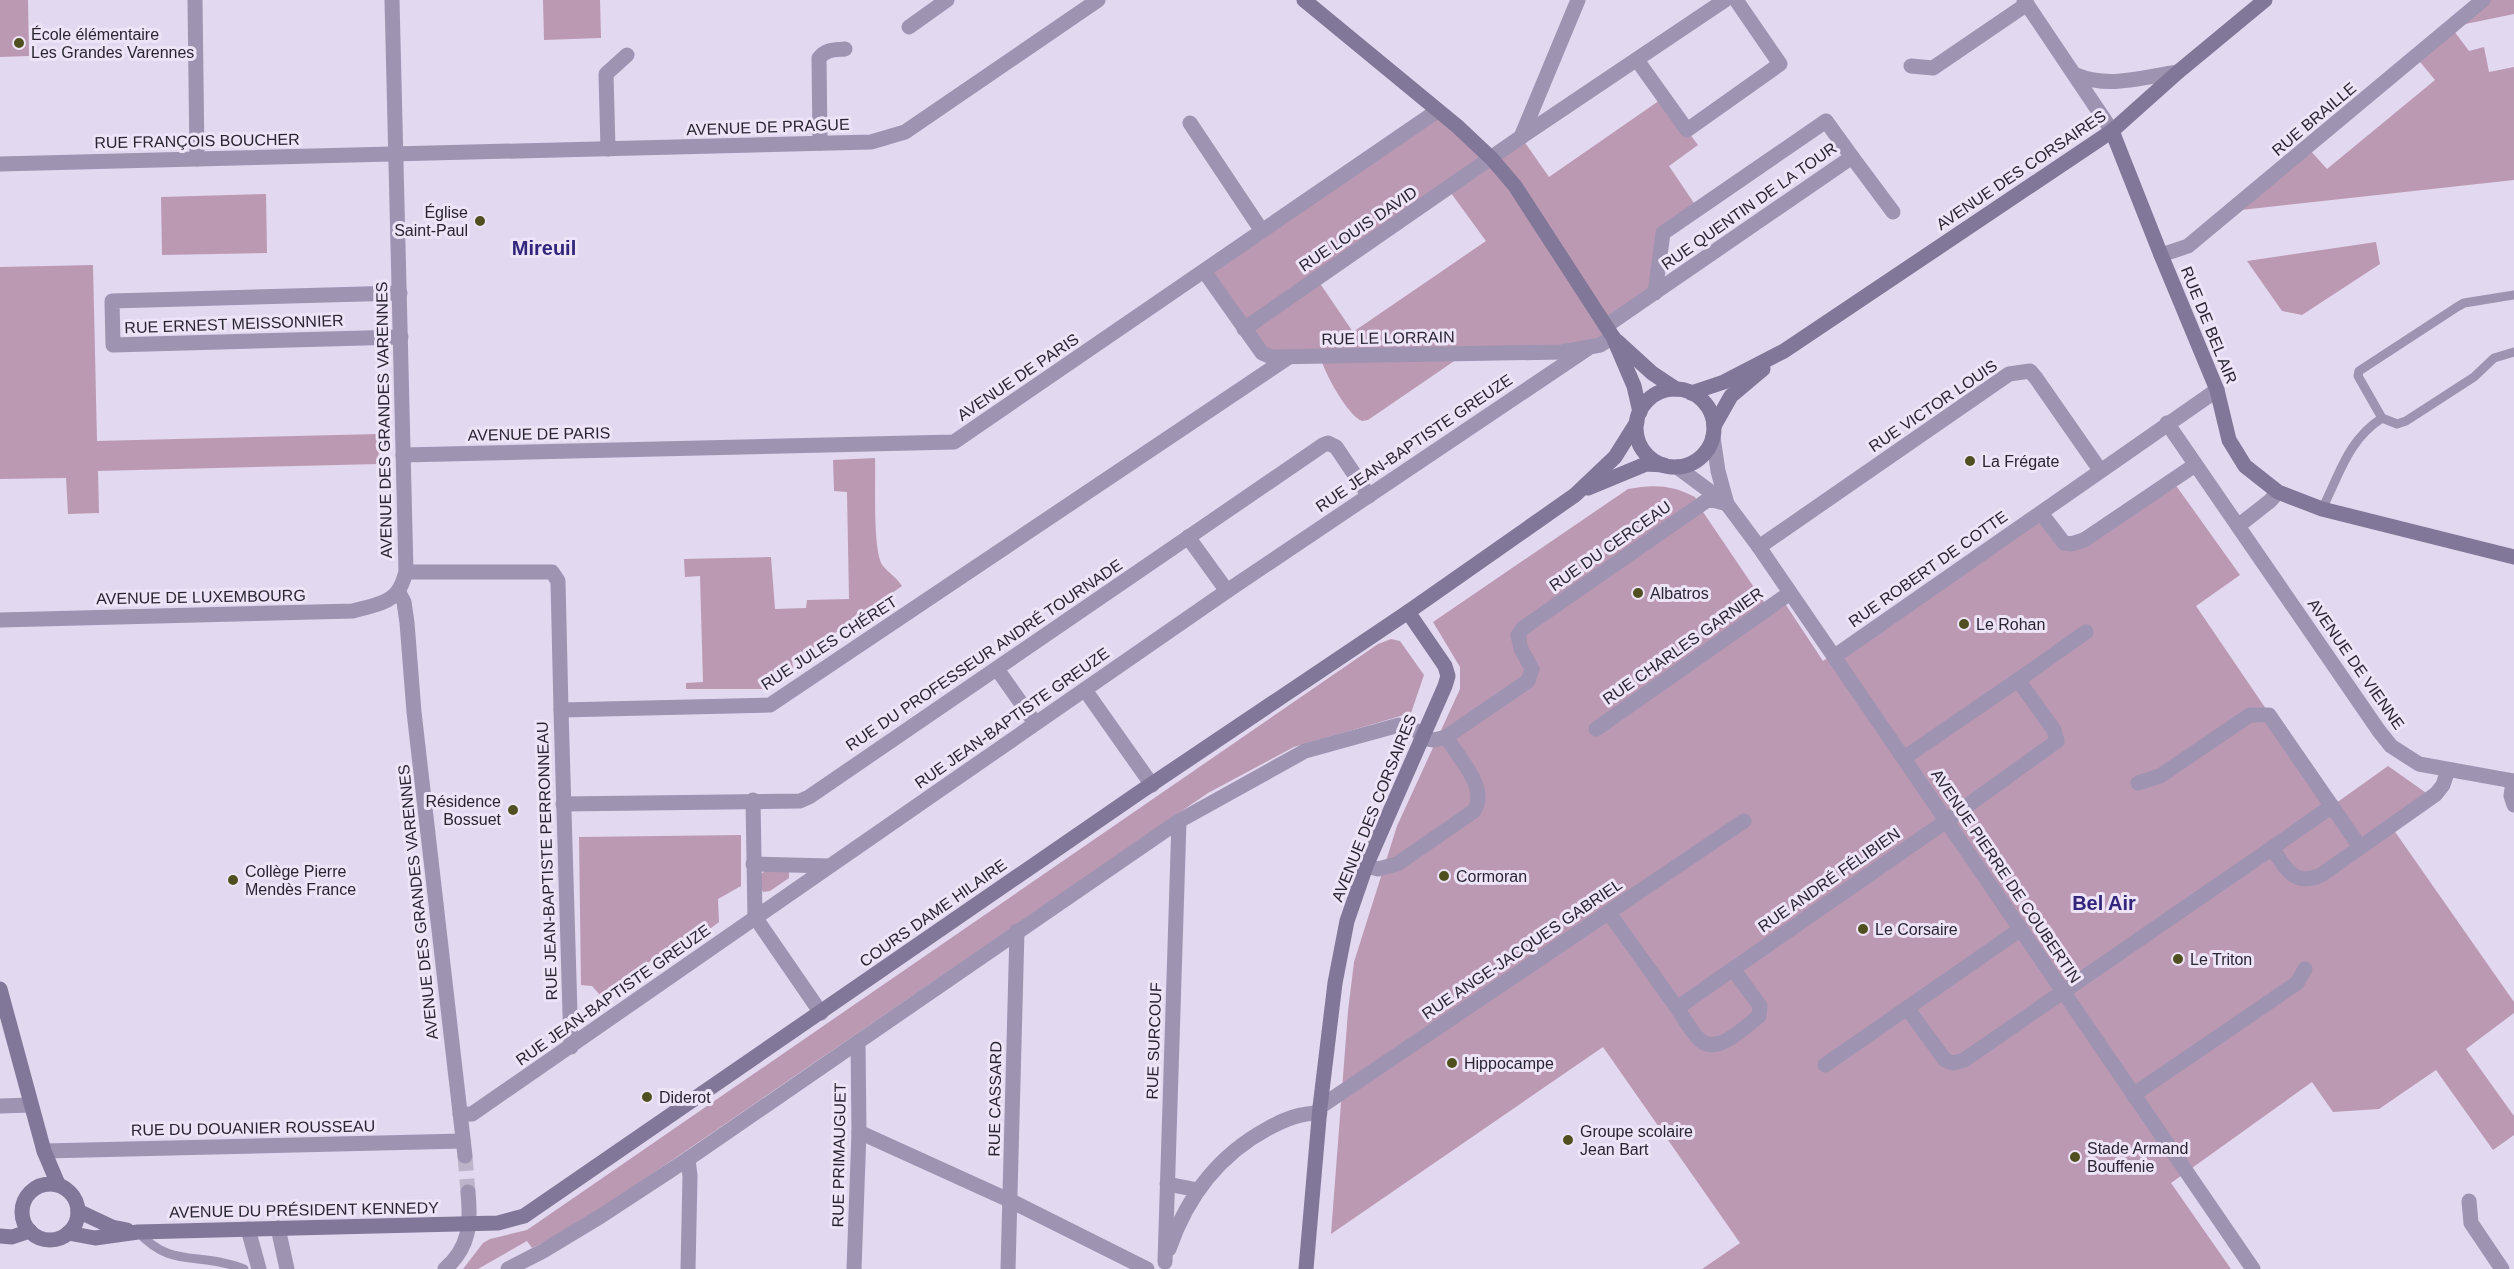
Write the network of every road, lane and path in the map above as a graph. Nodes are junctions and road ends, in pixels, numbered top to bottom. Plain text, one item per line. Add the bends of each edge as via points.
1 (195, 0) edge
2 (392, 0) edge
3 (947, 0) edge
4 (1098, 0) edge
5 (1304, 0) edge
6 (1578, 0) edge
7 (1725, 0) edge
8 (1736, 0) edge
9 (2265, 0) edge
10 (2483, 0) edge
11 (2026, 2) edge
12 (909, 27) dead end
13 (845, 49) dead end
14 (627, 55) dead end
15 (1637, 60) junction
16 (1911, 66) dead end
17 (2178, 72) junction
18 (2076, 75) junction
19 (1437, 111) junction
20 (1190, 123) dead end
21 (2112, 131) junction
22 (1521, 137) junction
23 (820, 143) junction
24 (608, 149) junction
25 (396, 154) junction
26 (1852, 157) junction
27 (197, 159) junction
28 (1492, 159) junction
29 (0, 164) edge
30 (1893, 212) dead end
31 (1262, 231) junction
32 (2160, 255) junction
33 (1204, 271) junction
34 (400, 293) junction
35 (1655, 293) junction
36 (2514, 296) edge
37 (1244, 329) junction
38 (1610, 332) junction
39 (401, 337) junction
40 (1587, 349) junction
41 (1784, 351) junction
42 (2514, 352) edge
43 (1289, 357) junction
44 (2217, 390) junction
45 (1684, 391) junction
46 (1639, 417) junction
47 (2382, 418) junction
48 (2167, 423) junction
49 (1714, 431) junction
50 (403, 455) junction
51 (2195, 465) junction
52 (1670, 466) junction
53 (2100, 470) junction
54 (2277, 492) junction
55 (1575, 495) junction
56 (1369, 496) junction
57 (1727, 504) junction
58 (2322, 508) junction
59 (2041, 513) junction
60 (2238, 526) junction
61 (1188, 537) junction
62 (1760, 547) junction
63 (2514, 557) edge
64 (406, 572) junction
65 (398, 591) junction
66 (1227, 591) junction
67 (1790, 593) junction
68 (1408, 612) junction
69 (0, 620) edge
70 (2086, 632) dead end
71 (1834, 656) junction
72 (997, 669) junction
73 (2018, 680) junction
74 (1085, 690) junction
75 (561, 710) junction
76 (1035, 723) junction
77 (1596, 729) dead end
78 (1422, 735) junction
79 (1446, 737) junction
80 (1904, 758) junction
81 (2448, 770) junction
82 (2513, 781) edge
83 (2138, 783) dead end
84 (1152, 785) junction
85 (753, 800) junction
86 (563, 804) junction
87 (2514, 805) edge
88 (2332, 806) junction
89 (1946, 820) junction
90 (1179, 821) junction
91 (1744, 821) dead end
92 (2360, 847) junction
93 (2272, 848) junction
94 (753, 864) junction
95 (829, 866) junction
96 (1366, 866) junction
97 (1609, 913) junction
98 (755, 917) junction
99 (2020, 929) junction
100 (1017, 931) junction
101 (1733, 969) junction
102 (2305, 969) dead end
103 (0, 988) edge
104 (2063, 992) junction
105 (1677, 1008) junction
106 (1907, 1008) junction
107 (821, 1013) junction
108 (858, 1042) junction
109 (571, 1047) junction
110 (1825, 1065) dead end
111 (2133, 1095) junction
112 (31, 1105) junction
113 (0, 1106) edge
114 (1320, 1110) junction
115 (460, 1114) junction
116 (859, 1132) junction
117 (464, 1148) joint
118 (44, 1151) junction
119 (688, 1159) junction
120 (58, 1184) junction
121 (1167, 1184) junction
122 (38, 1186) junction
123 (1198, 1190) junction
124 (468, 1192) tunnel mouth
125 (1011, 1201) junction
126 (2469, 1201) dead end
127 (78, 1211) junction
128 (22, 1212) junction
129 (471, 1224) junction
130 (0, 1228) edge
131 (278, 1228) junction
132 (248, 1229) junction
133 (30, 1231) junction
134 (138, 1232) junction
135 (68, 1233) junction
136 (0, 1236) edge
137 (160, 1261) dead end
138 (1164, 1265) edge
139 (179, 1267) dead end
140 (1138, 1267) edge
141 (243, 1269) edge
142 (259, 1269) edge
143 (287, 1269) edge
144 (445, 1269) edge
145 (508, 1269) edge
146 (688, 1269) edge
147 (854, 1269) edge
148 (1008, 1269) edge
149 (1306, 1269) edge
150 (2253, 1269) edge
151 (2502, 1269) edge

1 - 27 street
2 - 25 street, AVENUE DES GRANDES VARENNES
3 - 12 street
4 - 23 street, AVENUE DE PRAGUE via 905,132 871,142
5 - 19 street
6 - 22 street
7 - 15 street, RUE LOUIS DAVID
8 - 15 street via 1780,64 1687,130
9 - 17 street, AVENUE DES CORSAIRES
10 - 32 street, RUE BRAILLE via 2196,240 2183,249
11 - 16 street via 1934,68
11 - 18 street
13 - 23 street via 830,50 819,58
14 - 24 street via 606,74
15 - 22 street, RUE LOUIS DAVID
17 - 18 street via 2124,82 2089,80
17 - 21 street, AVENUE DES CORSAIRES
18 - 21 street
19 - 28 street
19 - 31 street, AVENUE DE PARIS
20 - 31 street
21 - 32 street, RUE DE BEL AIR
21 - 41 street, AVENUE DES CORSAIRES
22 - 28 street, RUE LOUIS DAVID
23 - 24 street, AVENUE DE PRAGUE
24 - 25 street, AVENUE DE PRAGUE
25 - 27 street, RUE FRANÇOIS BOUCHER
25 - 34 street, AVENUE DES GRANDES VARENNES
26 - 30 street
26 - 35 street, RUE QUENTIN DE LA TOUR
26 - 35 street, RUE QUENTIN DE LA TOUR via 1826,121 1663,234
27 - 29 street, RUE FRANÇOIS BOUCHER
28 - 37 street, RUE LOUIS DAVID
28 - 38 street via 1531,209
31 - 33 street, AVENUE DE PARIS
32 - 44 street, RUE DE BEL AIR
33 - 37 street, RUE LE LORRAIN
33 - 50 street, AVENUE DE PARIS via 954,442
34 - 39 street, AVENUE DES GRANDES VARENNES
34 - 39 street, RUE ERNEST MEISSONNIER via 111,301 113,345
35 - 38 street, RUE QUENTIN DE LA TOUR
36 - 47 lane via 2464,303 2359,371 2361,383
37 - 43 street, RUE LE LORRAIN via 1262,353
38 - 40 street, RUE LE LORRAIN via 1600,345
38 - 45 street via 1652,373
38 - 46 street via 1634,386
39 - 50 street, AVENUE DES GRANDES VARENNES
40 - 43 street, RUE LE LORRAIN
40 - 56 street, RUE JEAN-BAPTISTE GREUZE
41 - 45 street, AVENUE DES CORSAIRES via 1724,382
41 - 49 street, AVENUE DES CORSAIRES via 1731,396
42 - 47 lane via 2494,358 2474,377 2406,421 2397,424
43 - 75 street, RUE JULES CHÉRET via 770,705
44 - 48 street, RUE ROBERT DE COTTE
44 - 54 street, RUE DE BEL AIR via 2235,453
45 - 46 street via 1654,395
45 - 49 street via 1706,404
46 - 52 street via 1640,444 1646,453
46 - 55 street via 1615,457
47 - 58 lane via 2346,455
48 - 51 street, AVENUE DE VIENNE
48 - 53 street, RUE ROBERT DE COTTE
49 - 52 street via 1704,454 1687,465
49 - 57 street, AVENUE PIERRE DE COUBERTIN via 1718,471
50 - 64 street, AVENUE DES GRANDES VARENNES
51 - 59 street via 2084,540 2064,543
51 - 60 street, AVENUE DE VIENNE
52 - 55 street via 1646,464
52 - 57 street, AVENUE PIERRE DE COUBERTIN
53 - 59 street, RUE ROBERT DE COTTE
53 - 62 street, RUE VICTOR LOUIS via 2036,378 2030,371 2021,371 2009,374
54 - 58 street, RUE DE BEL AIR
54 - 60 street
55 - 68 street
56 - 61 street, RUE DU PROFESSEUR ANDRÉ TOURNADE via 1336,447 1328,443
56 - 66 street, RUE JEAN-BAPTISTE GREUZE
57 - 62 street, AVENUE PIERRE DE COUBERTIN
57 - 79 street, RUE DU CERCEAU via 1709,499 1523,628 1518,642 1532,669 1528,681
58 - 63 street, RUE DE BEL AIR
59 - 71 street, RUE ROBERT DE COTTE
60 - 81 street, AVENUE DE VIENNE via 2391,746 2419,764
61 - 66 street
61 - 72 street, RUE DU PROFESSEUR ANDRÉ TOURNADE
62 - 67 street, AVENUE PIERRE DE COUBERTIN
64 - 65 street, AVENUE DES GRANDES VARENNES
64 - 75 street via 552,572 558,581
65 - 69 street, AVENUE DE LUXEMBOURG via 389,599 353,611
65 - 115 street, AVENUE DES GRANDES VARENNES via 407,623
66 - 74 street, RUE JEAN-BAPTISTE GREUZE
67 - 71 street, AVENUE PIERRE DE COUBERTIN
67 - 77 street, RUE CHARLES GARNIER
68 - 78 street, AVENUE DES CORSAIRES via 1448,676
68 - 84 street, COURS DAME HILAIRE
70 - 73 street
71 - 80 street, AVENUE PIERRE DE COUBERTIN
72 - 76 street
72 - 85 street, RUE DU PROFESSEUR ANDRÉ TOURNADE via 810,797 800,801
73 - 80 street
73 - 89 street, RUE ANDRÉ FÉLIBIEN via 2058,741
74 - 76 street, RUE JEAN-BAPTISTE GREUZE
74 - 84 street
75 - 86 street, RUE JEAN-BAPTISTE PERRONNEAU
76 - 95 street, RUE JEAN-BAPTISTE GREUZE
78 - 79 street via 1434,740
78 - 90 street via 1399,725 1305,751
78 - 96 street, AVENUE DES CORSAIRES
79 - 96 street via 1477,787 1478,805 1398,864 1378,869
80 - 89 street, AVENUE PIERRE DE COUBERTIN
81 - 82 street, AVENUE DE VIENNE
81 - 92 street via 2444,785 2436,794
82 - 87 street
83 - 88 street via 2160,776 2258,713 2269,715
84 - 107 street, COURS DAME HILAIRE
85 - 86 street, RUE DU PROFESSEUR ANDRÉ TOURNADE
85 - 94 street
86 - 109 street, RUE JEAN-BAPTISTE PERRONNEAU
88 - 92 street
88 - 93 street
89 - 99 street, AVENUE PIERRE DE COUBERTIN
89 - 101 street, RUE ANDRÉ FÉLIBIEN
90 - 100 street
90 - 121 street, RUE SURCOUF
91 - 97 street, RUE ANGE-JACQUES GABRIEL
92 - 93 street via 2311,879 2291,875
93 - 104 street
94 - 95 street
94 - 98 street
95 - 98 street, RUE JEAN-BAPTISTE GREUZE
96 - 114 street, AVENUE DES CORSAIRES via 1347,921 1335,983
97 - 105 street
97 - 114 street, RUE ANGE-JACQUES GABRIEL
98 - 107 street
98 - 109 street, RUE JEAN-BAPTISTE GREUZE
99 - 104 street, AVENUE PIERRE DE COUBERTIN
99 - 106 street
100 - 108 street
100 - 125 street, RUE CASSARD
101 - 105 street, RUE ANDRÉ FÉLIBIEN
101 - 105 street via 1760,1006 1760,1016 1720,1045 1700,1041
102 - 111 street via 2297,983
103 - 112 street
104 - 106 street via 1964,1060 1953,1063 1945,1060
104 - 111 street, AVENUE PIERRE DE COUBERTIN
106 - 110 street
107 - 129 street, COURS DAME HILAIRE via 524,1216 498,1223
108 - 116 street, RUE PRIMAUGUET
108 - 119 street
109 - 115 street, RUE JEAN-BAPTISTE GREUZE via 472,1114
111 - 150 street, AVENUE PIERRE DE COUBERTIN
112 - 113 street
112 - 118 street
114 - 123 street via 1297,1115 1251,1138 1229,1153
114 - 149 street, AVENUE DES CORSAIRES
115 - 117 street, AVENUE DES GRANDES VARENNES
116 - 125 street
116 - 147 street, RUE PRIMAUGUET
117 - 118 street, RUE DU DOUANIER ROUSSEAU
118 - 120 street
118 - 122 street
119 - 145 street via 601,1216
119 - 146 street
120 - 122 street
120 - 127 street via 73,1195
121 - 123 street
121 - 138 street, RUE SURCOUF
122 - 128 street via 27,1195
123 - 138 street via 1181,1220
124 - 129 street
125 - 140 street
125 - 148 street, RUE CASSARD
126 - 151 street via 2471,1223
127 - 134 street, AVENUE DU PRÉSIDENT KENNEDY via 112,1227
127 - 135 street
128 - 130 street
128 - 133 street
129 - 131 street, AVENUE DU PRÉSIDENT KENNEDY
129 - 144 street via 464,1246
131 - 132 street, AVENUE DU PRÉSIDENT KENNEDY
131 - 143 street
132 - 134 street, AVENUE DU PRÉSIDENT KENNEDY
132 - 142 street
133 - 135 street via 48,1240
133 - 136 street
134 - 135 street, AVENUE DU PRÉSIDENT KENNEDY via 95,1238
134 - 137 lane
139 - 141 lane via 231,1265

